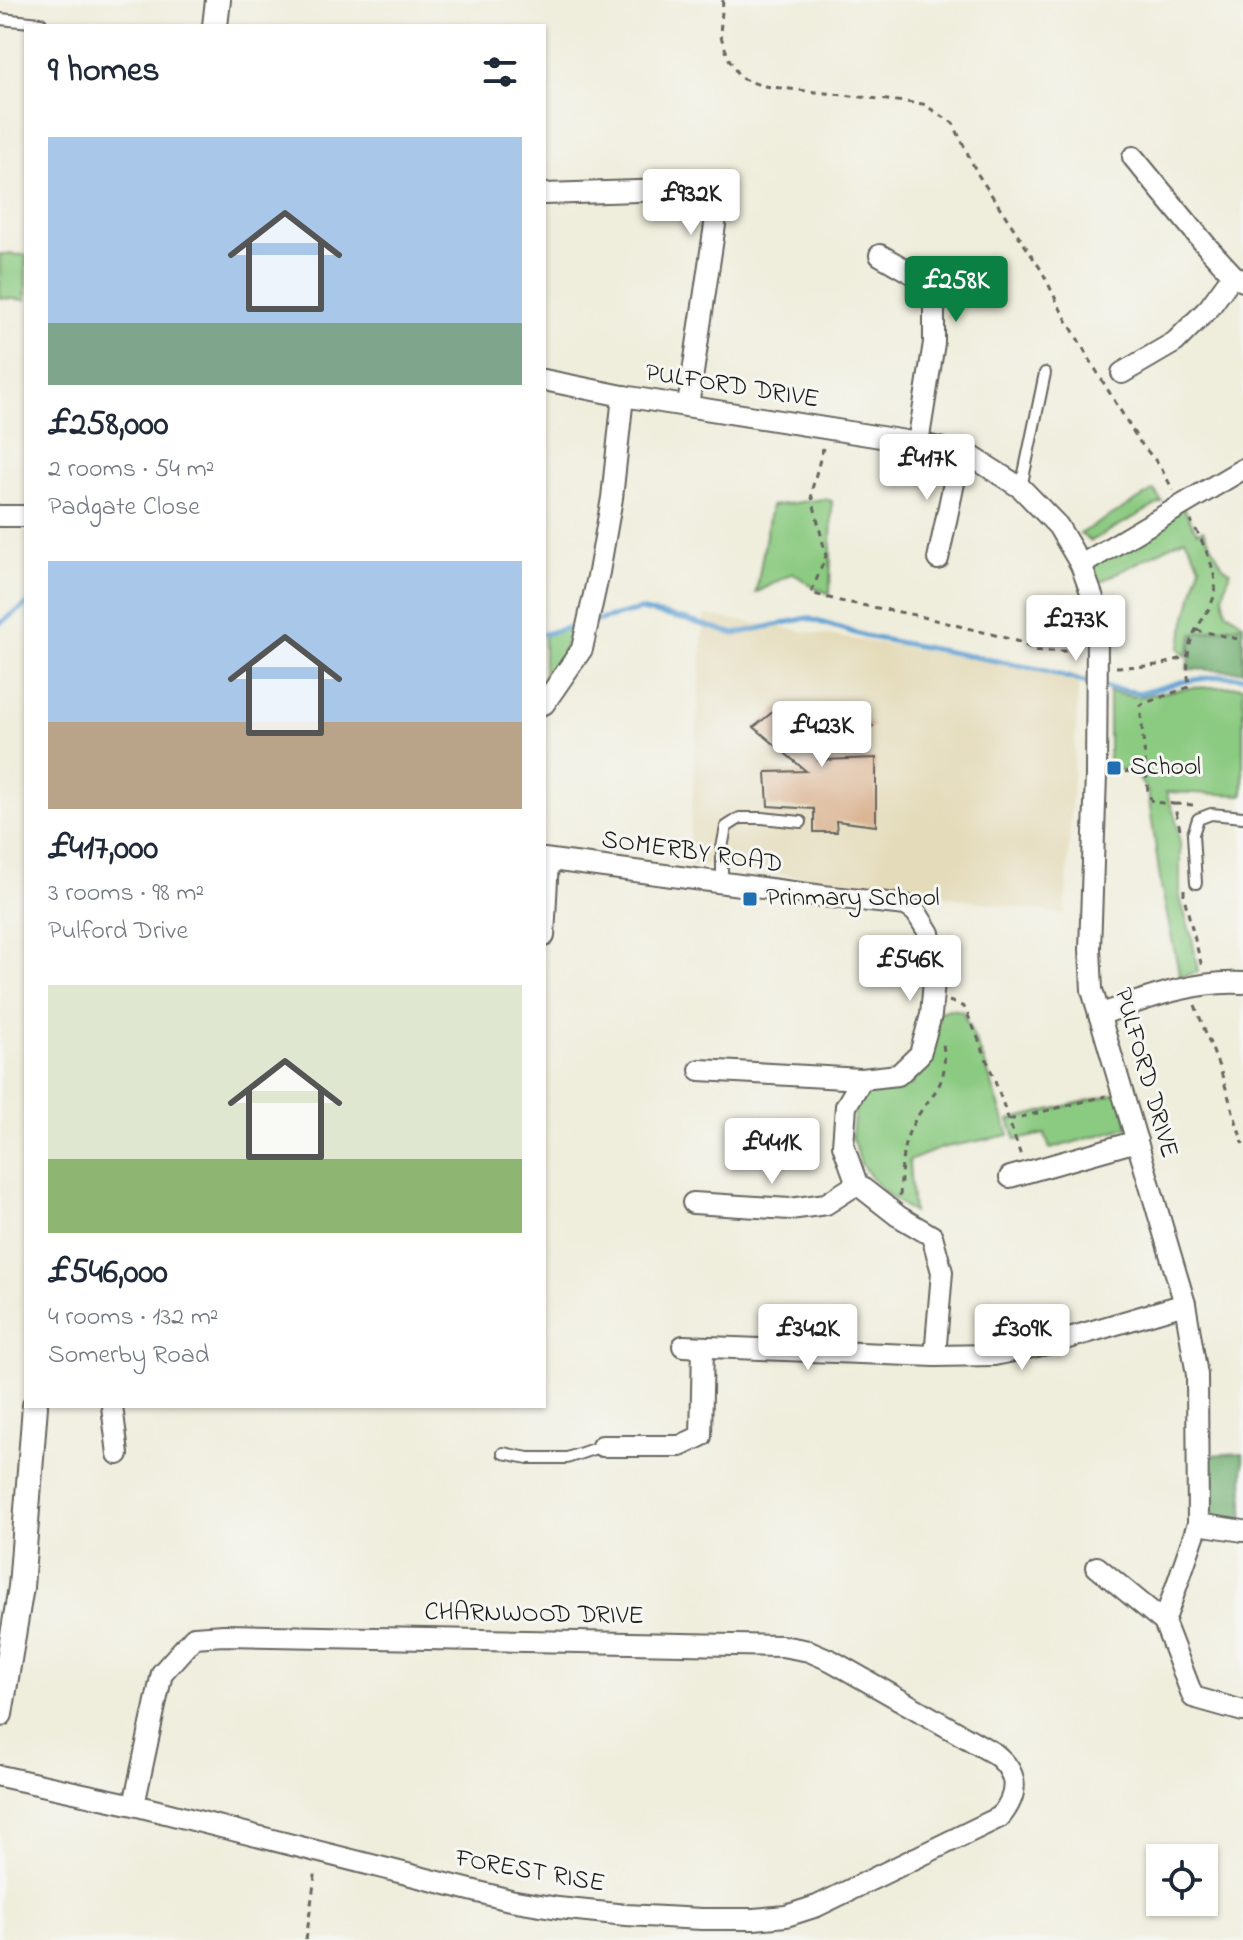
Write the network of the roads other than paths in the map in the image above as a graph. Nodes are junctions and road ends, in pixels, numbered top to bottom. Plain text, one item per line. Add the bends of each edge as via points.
1 (218, 0) edge
2 (0, 19) edge
3 (41, 23) dead end
4 (215, 24) edge
5 (1133, 157) dead end
6 (546, 194) edge
7 (880, 255) dead end
8 (1238, 278) edge
9 (1045, 373) dead end
10 (1122, 373) dead end
11 (546, 380) edge
12 (623, 396) junction
13 (688, 406) junction
14 (918, 443) junction
15 (960, 454) junction
16 (1243, 469) edge
17 (1021, 488) junction
18 (0, 516) edge
19 (24, 516) edge
20 (938, 559) dead end
21 (1081, 565) junction
22 (546, 701) edge
23 (1243, 817) edge
24 (801, 822) dead end
25 (546, 859) edge
26 (722, 883) junction
27 (1196, 883) dead end
28 (1243, 983) edge
29 (1099, 1015) junction
30 (700, 1070) dead end
31 (862, 1079) junction
32 (1137, 1141) junction
33 (1018, 1174) road end
34 (857, 1184) junction
35 (693, 1203) dead end
36 (1185, 1304) junction
37 (935, 1356) junction
38 (35, 1408) edge
39 (112, 1408) edge
40 (602, 1446) joint
41 (503, 1453) dead end
42 (118, 1454) dead end
43 (1198, 1524) junction
44 (1243, 1531) edge
45 (1097, 1567) dead end
46 (1164, 1622) junction
47 (1243, 1711) edge
48 (0, 1714) edge
49 (0, 1776) edge
50 (1013, 1781) joint
51 (134, 1805) junction

1 - 4 street
2 - 3 lane
5 - 8 street
6 - 13 street via 690,191 716,218
7 - 14 street via 934,286 934,343
8 - 10 street via 1175,342
9 - 17 lane
11 - 12 street, PULFORD DRIVE
12 - 13 street, PULFORD DRIVE
12 - 22 street via 612,498 582,649
13 - 14 street, PULFORD DRIVE
14 - 15 street, PULFORD DRIVE
15 - 17 street, PULFORD DRIVE
15 - 20 street
16 - 21 street
17 - 21 street, PULFORD DRIVE via 1058,526
18 - 19 street
21 - 29 street, PULFORD DRIVE via 1093,598 1098,659 1090,949
23 - 27 lane via 1211,814 1198,819 1193,834
24 - 26 lane via 740,818 726,827
25 - 26 street, SOMERBY ROAD
26 - 31 street, SOMERBY ROAD via 906,905 916,912 929,933 935,969 931,1015 920,1054 898,1075
28 - 29 street via 1198,986
29 - 32 street, PULFORD DRIVE
30 - 31 street, SOMERBY ROAD
31 - 34 street via 846,1106 843,1145
32 - 33 street
32 - 36 street, PULFORD DRIVE
34 - 35 street via 826,1204 790,1209
34 - 37 street via 932,1236 942,1272
36 - 37 street via 1052,1343 994,1355
36 - 43 street, PULFORD DRIVE via 1197,1375
37 - 40 street via 693,1347 701,1436 680,1446
38 - 48 street via 21,1587
39 - 42 street
40 - 41 lane via 567,1458
43 - 44 street
43 - 46 street, PULFORD DRIVE
45 - 46 street
46 - 47 street via 1193,1697
49 - 51 street, FOREST RISE
50 - 51 street, FOREST RISE via 1010,1805 1000,1817 817,1906 754,1919 626,1915 510,1900
50 - 51 street, CHARNWOOD DRIVE via 995,1754 832,1661 782,1646 224,1635 194,1637 162,1673

